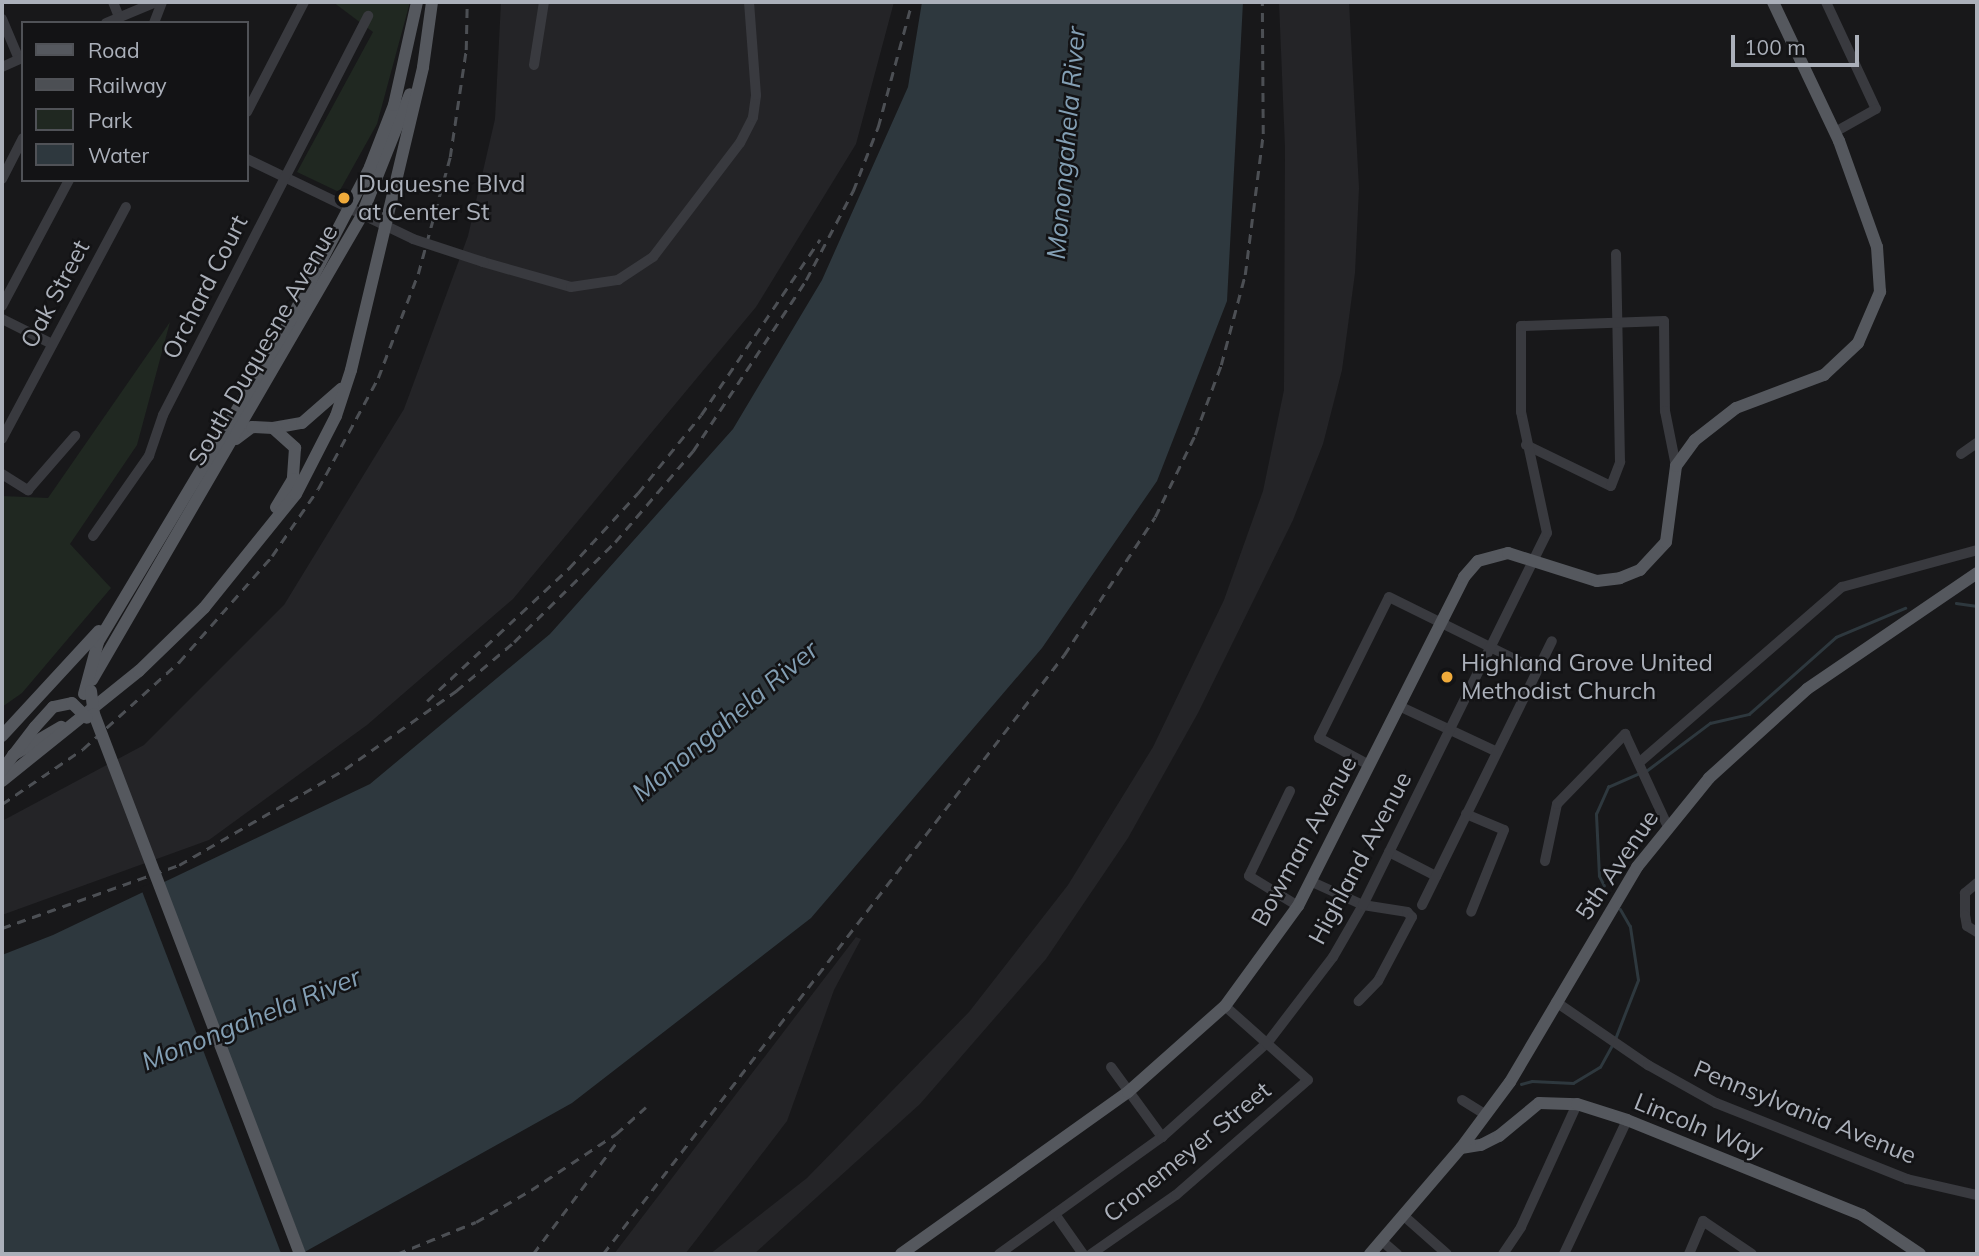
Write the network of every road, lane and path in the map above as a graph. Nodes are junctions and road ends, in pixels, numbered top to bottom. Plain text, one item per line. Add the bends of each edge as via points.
1 (113, 2) edge
2 (156, 2) edge
3 (162, 2) edge
4 (304, 2) edge
5 (417, 2) edge
6 (431, 2) edge
7 (544, 2) edge
8 (749, 2) edge
9 (1773, 2) edge
10 (1826, 2) edge
11 (369, 16) dead end
12 (119, 17) junction
13 (2, 19) edge
14 (110, 21) edge
15 (155, 21) edge
16 (21, 59) edge
17 (534, 65) dead end
18 (2, 67) edge
19 (248, 110) edge
20 (1835, 132) junction
21 (21, 142) edge
22 (248, 160) edge
23 (283, 178) junction
24 (2, 179) edge
25 (68, 182) edge
26 (126, 206) dead end
27 (349, 209) junction
28 (361, 217) junction
29 (384, 228) junction
30 (1616, 254) dead end
31 (2, 306) edge
32 (2, 319) edge
33 (1616, 323) junction
34 (52, 344) junction
35 (351, 370) junction
36 (273, 428) junction
37 (75, 436) dead end
38 (2, 439) edge
39 (1977, 443) edge
40 (1526, 445) junction
41 (228, 447) junction
42 (1961, 454) dead end
43 (1676, 466) junction
44 (2, 474) edge
45 (93, 536) dead end
46 (1977, 550) edge
47 (1536, 561) junction
48 (1977, 573) edge
49 (117, 609) junction
50 (1441, 623) junction
51 (1552, 641) dead end
52 (1492, 649) junction
53 (1537, 670) junction
54 (87, 692) junction
55 (1399, 706) junction
56 (87, 718) junction
57 (1449, 730) junction
58 (2, 736) edge
59 (1497, 752) junction
60 (2, 762) edge
61 (1641, 763) junction
62 (1369, 765) junction
63 (2, 769) edge
64 (2, 781) edge
65 (1290, 791) dead end
66 (1466, 814) junction
67 (1667, 825) junction
68 (1389, 852) junction
69 (1545, 861) dead end
70 (1436, 876) junction
71 (1310, 881) junction
72 (1977, 883) edge
73 (1363, 905) junction
74 (1422, 905) dead end
75 (1298, 906) junction
76 (1471, 912) dead end
77 (1977, 932) edge
78 (1359, 1001) dead end
79 (1556, 1002) junction
80 (1225, 1006) junction
81 (1268, 1042) junction
82 (1111, 1067) dead end
83 (1128, 1092) junction
84 (1462, 1100) dead end
85 (1577, 1104) junction
86 (1486, 1115) junction
87 (1628, 1120) junction
88 (1162, 1137) junction
89 (1461, 1148) junction
90 (1977, 1195) edge
91 (1055, 1214) junction
92 (1404, 1216) junction
93 (1382, 1241) junction
94 (292, 1254) edge
95 (300, 1254) edge
96 (901, 1254) edge
97 (999, 1254) edge
98 (1083, 1254) edge
99 (1091, 1254) edge
100 (1370, 1254) edge
101 (1397, 1254) edge
102 (1445, 1254) edge
103 (1503, 1254) edge
104 (1564, 1254) edge
105 (1689, 1254) edge
106 (1752, 1254) edge
107 (1920, 1254) edge

1 - 12 street
2 - 12 street
3 - 15 street
4 - 19 street
5 - 27 main road, South Duquesne Avenue via 394,105
6 - 28 main road, South Duquesne Avenue via 409,96
6 - 29 main road via 423,67
7 - 17 street
8 - 29 street, bridge via 756,95 740,143 653,257 618,280 584,286 549,284
9 - 20 main road
10 - 20 street via 1876,109
11 - 23 street, Orchard Court
12 - 14 street
13 - 16 street
16 - 18 street
20 - 43 main road via 1877,247 1876,309 1843,362 1824,375 1736,408 1713,424
21 - 24 street
22 - 23 street
23 - 27 street
23 - 45 street, Orchard Court via 163,415 149,456
25 - 31 street
26 - 34 street, Oak Street
27 - 28 street
27 - 49 main road, South Duquesne Avenue via 290,321
28 - 29 street
28 - 41 main road, South Duquesne Avenue
29 - 35 main road
30 - 33 street
32 - 34 street
33 - 40 street, Highland Avenue via 1521,326 1519,375
33 - 40 street via 1620,462 1611,486
33 - 43 street via 1664,321 1665,411
34 - 38 street, Oak Street
35 - 36 main road via 336,397 322,410 302,423
35 - 64 main road via 318,454 296,494 254,551 139,671
36 - 41 main road via 252,427
36 - 60 main road via 295,448 297,464 283,498 251,542 139,662 58,729
37 - 44 street via 28,490
39 - 42 street
40 - 47 street, Highland Avenue via 1547,533
41 - 54 main road, South Duquesne Avenue via 100,660
43 - 47 main road, Bowman Avenue via 1666,542 1640,570 1609,580 1585,579
46 - 61 street via 1842,587
47 - 50 main road, Bowman Avenue via 1499,553 1478,561
47 - 52 street, Highland Avenue
48 - 67 main road, 5th Avenue via 1773,716
49 - 54 main road via 91,658
49 - 58 main road via 49,690
50 - 52 street
50 - 55 main road, Bowman Avenue
50 - 62 street via 1389,597 1320,738
51 - 53 street
52 - 53 street
52 - 57 street, Highland Avenue
53 - 59 street
54 - 56 main road
54 - 95 main road, bridge
55 - 57 street
55 - 62 main road, Bowman Avenue
56 - 63 main road, bridge via 72,703 52,707
56 - 94 main road
57 - 59 street
57 - 68 street, Highland Avenue
59 - 66 street
61 - 67 street
61 - 69 street via 1625,734 1556,804
62 - 71 main road, Bowman Avenue
65 - 75 street via 1249,876
66 - 70 street
66 - 76 street via 1504,830
67 - 79 main road, 5th Avenue via 1615,900
68 - 70 street
68 - 73 street, Highland Avenue
70 - 74 street
71 - 73 street
71 - 75 main road, Bowman Avenue
72 - 77 street via 1965,893 1967,926
73 - 78 street via 1407,912 1412,918 1378,981
73 - 81 street, Highland Avenue via 1333,957
75 - 80 main road, Bowman Avenue
79 - 86 main road, 5th Avenue
79 - 90 street, Pennsylvania Avenue via 1716,1103 1908,1179
80 - 81 street
80 - 83 main road, Bowman Avenue
81 - 88 street, Highland Avenue
81 - 99 street, Cronemeyer Street via 1308,1080 1176,1195
82 - 83 street
83 - 88 street
83 - 96 main road, Bowman Avenue
84 - 86 street
85 - 87 main road, Lincoln Way
85 - 89 main road, Lincoln Way via 1539,1103 1499,1136
85 - 103 street via 1521,1227
86 - 89 main road, 5th Avenue
87 - 104 street
87 - 107 main road, Lincoln Way via 1862,1216
88 - 91 street, Highland Avenue
89 - 92 main road, 5th Avenue
91 - 97 street, Highland Avenue
91 - 98 street
92 - 93 main road, 5th Avenue
92 - 102 street
93 - 100 main road, 5th Avenue
93 - 101 street
105 - 106 street via 1703,1221

